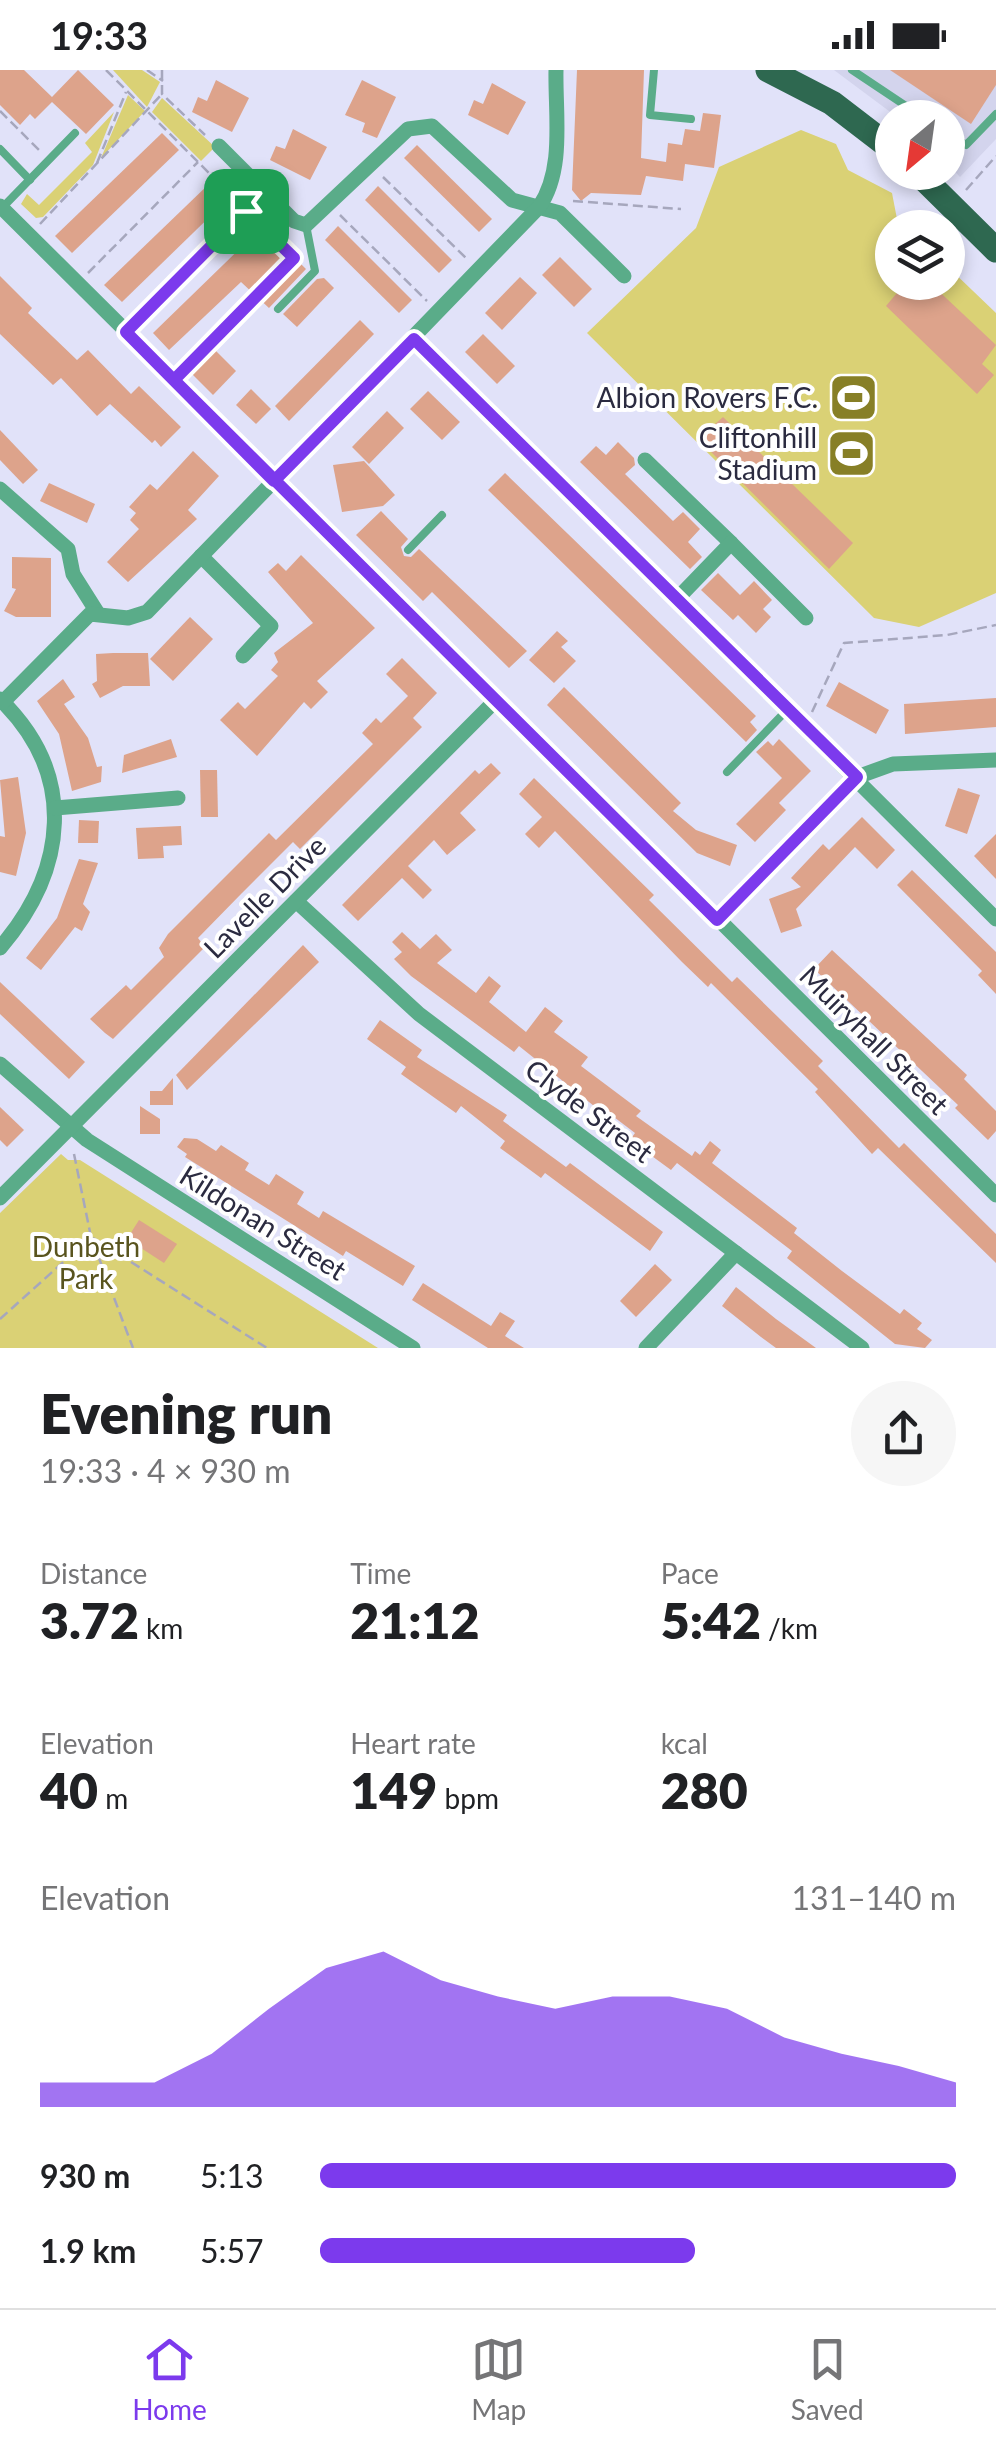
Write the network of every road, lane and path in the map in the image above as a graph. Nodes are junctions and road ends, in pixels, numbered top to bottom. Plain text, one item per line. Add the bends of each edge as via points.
1 (106, 70) edge
2 (148, 70) edge
3 (162, 70) edge
4 (556, 70) edge
5 (654, 70) edge
6 (768, 70) edge
7 (852, 70) edge
8 (163, 81) junction
9 (126, 90) junction
10 (162, 94) junction
11 (897, 100) edge
12 (0, 111) edge
13 (148, 112) junction
14 (996, 114) edge
15 (691, 119) dead end
16 (75, 133) dead end
17 (875, 136) edge
18 (965, 143) edge
19 (219, 146) joint
20 (0, 149) edge
21 (996, 156) edge
22 (49, 160) junction
23 (198, 162) junction
24 (371, 166) junction
25 (96, 167) junction
26 (30, 180) junction
27 (936, 190) edge
28 (548, 192) junction
29 (331, 206) junction
30 (952, 206) junction
31 (1, 207) edge
32 (539, 207) junction
33 (681, 209) dead end
34 (246, 211) junction
35 (306, 226) junction
36 (29, 235) junction
37 (996, 250) edge
38 (478, 271) junction
39 (624, 276) dead end
40 (77, 285) junction
41 (278, 309) dead end
42 (438, 313) junction
43 (126, 332) junction
44 (414, 339) junction
45 (174, 380) junction
46 (645, 460) dead end
47 (274, 481) junction
48 (0, 489) edge
49 (442, 515) dead end
50 (731, 543) junction
51 (408, 550) dead end
52 (200, 556) junction
53 (390, 569) dead end
54 (377, 583) junction
55 (676, 600) junction
56 (97, 612) junction
57 (806, 618) dead end
58 (996, 625) edge
59 (243, 656) dead end
60 (1, 700) edge
61 (495, 701) junction
62 (787, 710) junction
63 (804, 727) junction
64 (996, 760) edge
65 (726, 772) dead end
66 (857, 777) junction
67 (178, 798) dead end
68 (54, 808) junction
69 (296, 901) junction
70 (717, 920) junction
71 (996, 920) edge
72 (0, 948) edge
73 (0, 1064) edge
74 (70, 1128) junction
75 (73, 1160) dead end
76 (996, 1196) edge
77 (0, 1198) edge
78 (92, 1237) junction
79 (736, 1253) junction
80 (0, 1319) edge
81 (133, 1348) edge
82 (267, 1348) edge
83 (413, 1348) edge
84 (646, 1348) edge
85 (862, 1348) edge

1 - 9 path
2 - 8 path
3 - 8 path
4 - 28 street
5 - 15 lane via 650,116
6 - 17 main road via 832,102
7 - 11 lane
8 - 10 path
9 - 13 path
9 - 25 path
10 - 13 path
10 - 19 path
12 - 22 path
13 - 23 path
13 - 25 path
14 - 18 lane
16 - 22 lane
19 - 35 street
20 - 26 lane
21 - 30 path
22 - 26 lane
23 - 34 path
23 - 40 path
24 - 29 street
24 - 32 street via 408,129 432,126 512,200
24 - 38 path
25 - 36 path
26 - 31 lane
27 - 30 main road
28 - 32 street
28 - 33 path via 581,204
29 - 35 street
29 - 42 path
30 - 37 main road
31 - 36 street, Muiryhall Street
32 - 38 street
32 - 39 street via 560,213
34 - 43 path
34 - 45 path via 294,258
35 - 41 lane via 314,272
36 - 40 street, Muiryhall Street
38 - 42 street
40 - 43 street, Muiryhall Street
42 - 44 street
43 - 45 street, Muiryhall Street
44 - 47 street
44 - 55 street
45 - 47 street, Muiryhall Street
46 - 50 street
47 - 52 street
47 - 54 street, Muiryhall Street
48 - 56 street via 61,540
49 - 51 lane
50 - 55 street
50 - 57 street
52 - 56 street via 147,612 128,618
52 - 59 street via 271,626
53 - 54 lane
54 - 61 street, Muiryhall Street
55 - 62 street
56 - 60 street
58 - 63 path via 844,643
60 - 68 street via 34,739
61 - 69 street, Lavelle Drive
61 - 70 street, Muiryhall Street
62 - 63 street
62 - 65 lane
63 - 66 street
64 - 66 street via 894,764
66 - 70 street
66 - 71 street
67 - 68 street
68 - 72 street via 46,875 24,920
69 - 74 street, Lavelle Drive
69 - 79 street, Clyde Street via 419,1014
70 - 76 street, Muiryhall Street
73 - 74 street, Kildonan Street
74 - 77 street, Lavelle Drive
74 - 83 street, Kildonan Street
75 - 78 path
78 - 80 path
78 - 81 path
78 - 82 path
79 - 84 street
79 - 85 street, Clyde Street

